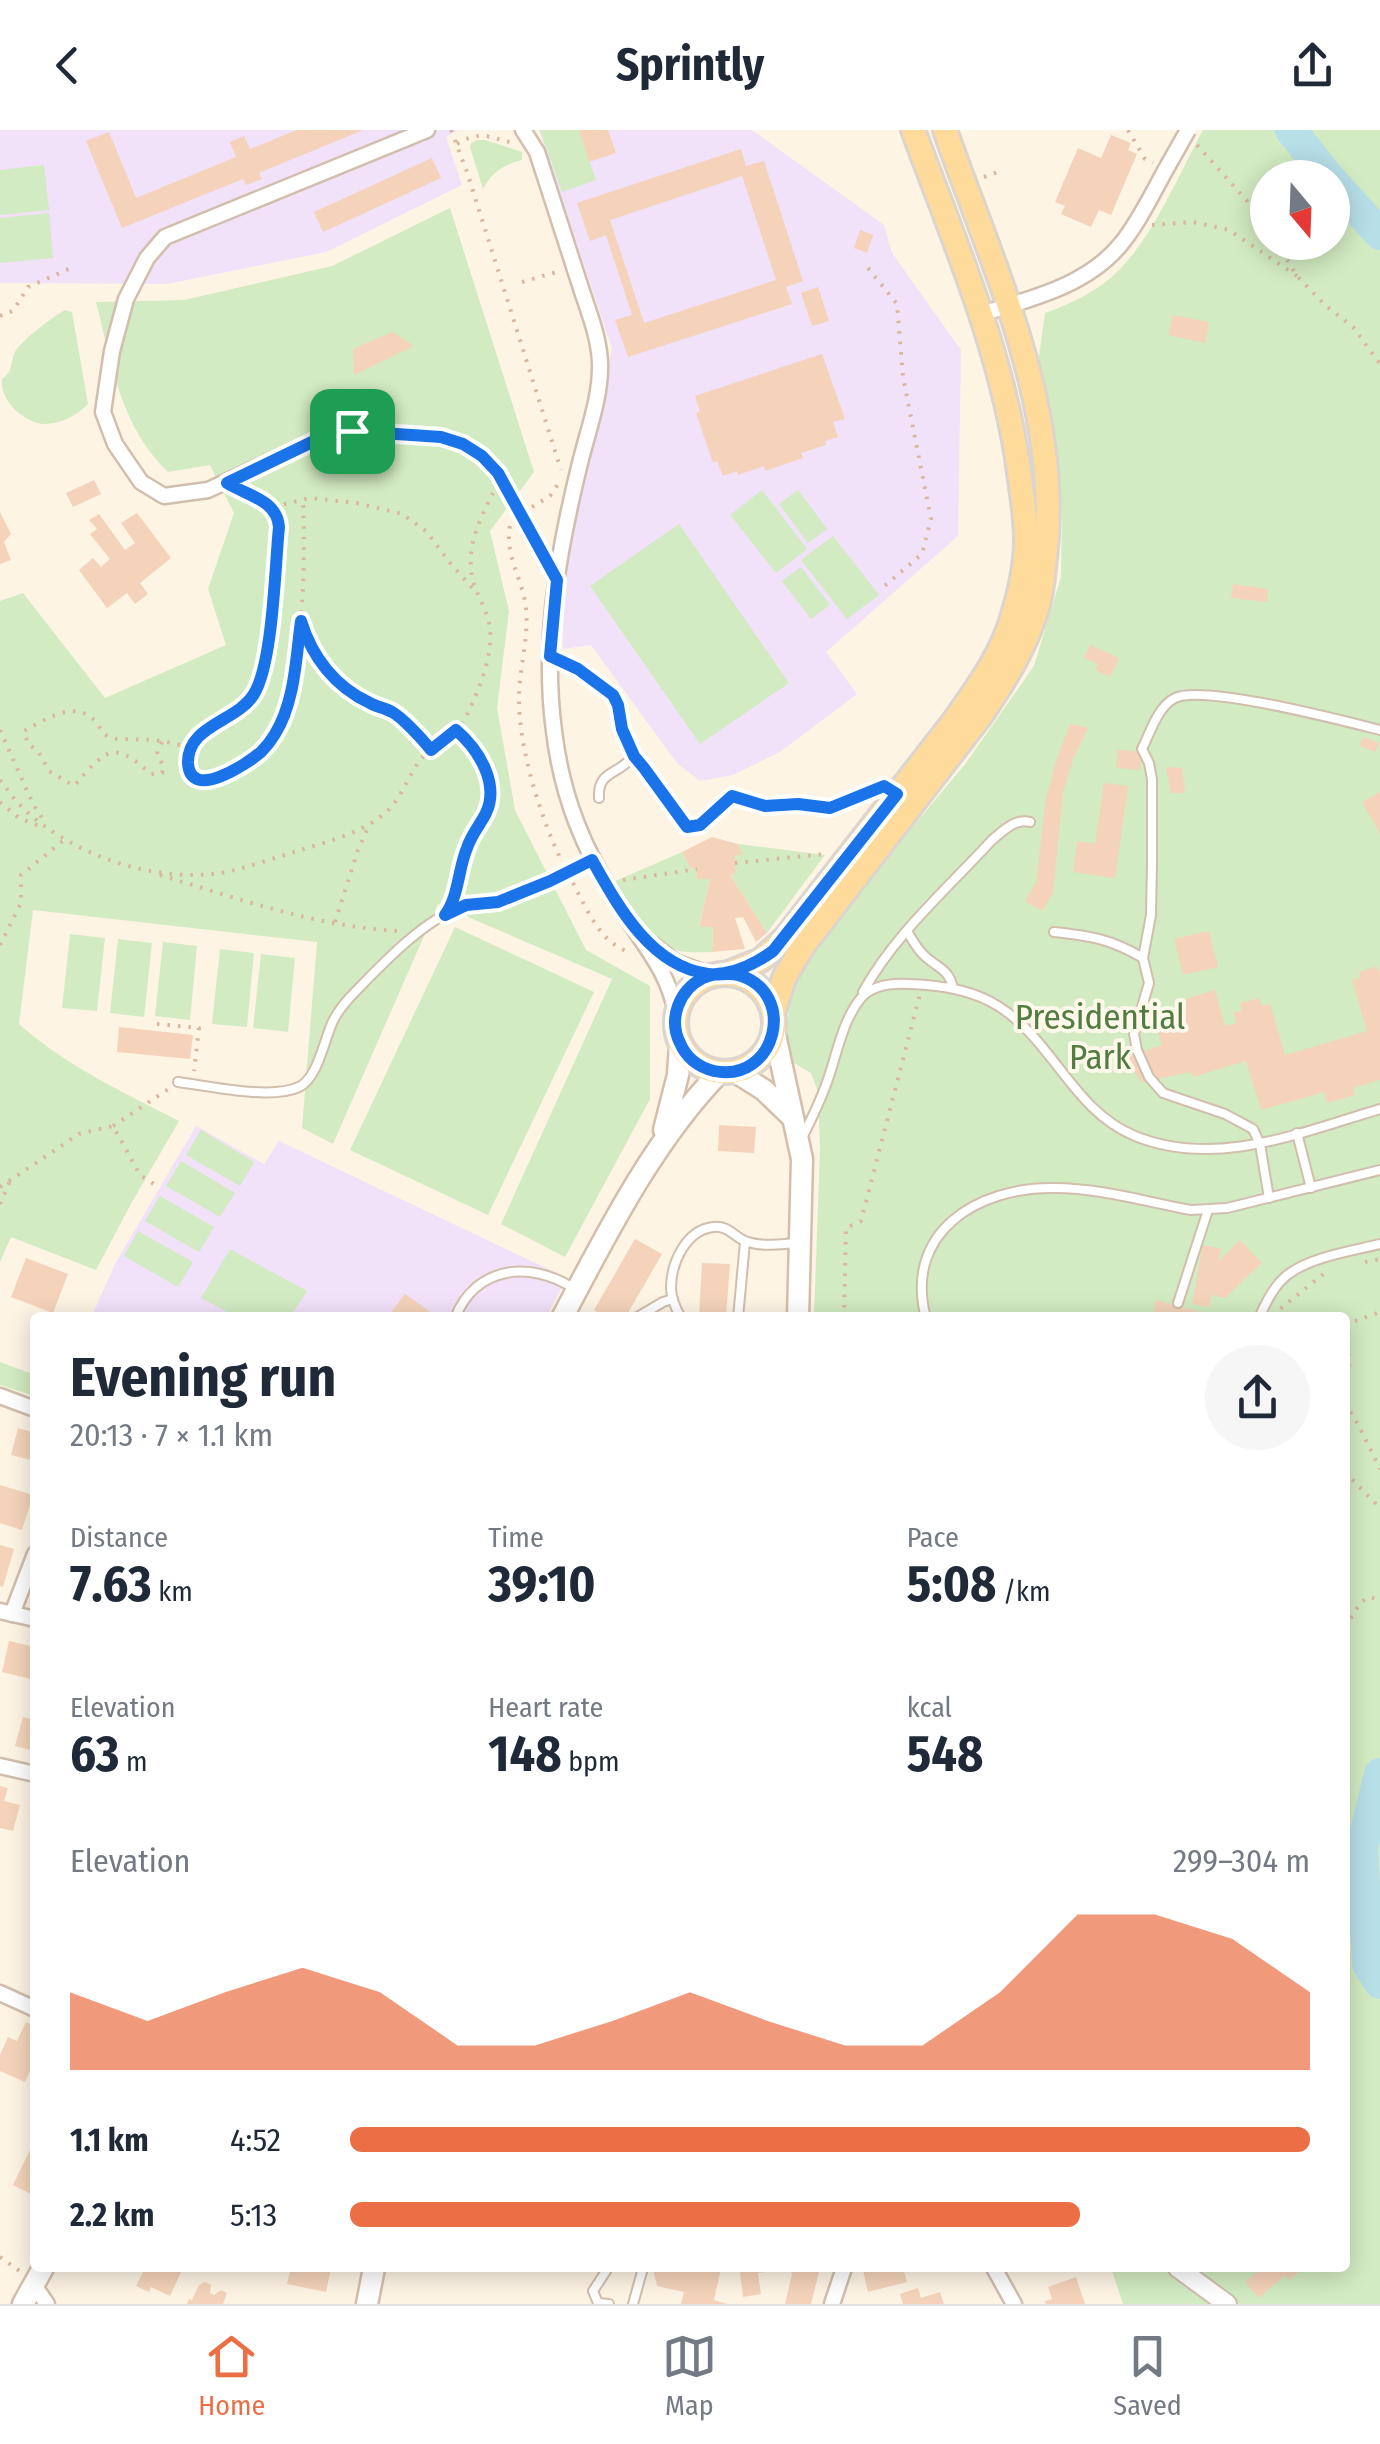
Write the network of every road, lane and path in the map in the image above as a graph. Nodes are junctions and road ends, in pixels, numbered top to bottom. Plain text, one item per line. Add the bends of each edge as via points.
1 (427, 130) edge
2 (523, 130) edge
3 (912, 130) edge
4 (945, 130) edge
5 (1128, 130) edge
6 (1188, 130) edge
7 (457, 144) dead end
8 (1196, 144) dead end
9 (536, 148) junction
10 (1166, 169) junction
11 (1003, 170) dead end
12 (982, 178) dead end
13 (1250, 204) edge
14 (1134, 227) junction
15 (1287, 260) edge
16 (574, 267) junction
17 (70, 268) dead end
18 (868, 268) dead end
19 (1296, 276) junction
20 (522, 282) dead end
21 (1009, 306) junction
22 (981, 314) junction
23 (0, 316) edge
24 (1380, 364) edge
25 (501, 478) junction
26 (227, 483) junction
27 (303, 499) junction
28 (275, 510) junction
29 (557, 580) junction
30 (881, 589) dead end
31 (479, 596) junction
32 (301, 621) junction
33 (550, 656) junction
34 (0, 730) edge
35 (456, 730) junction
36 (1380, 730) edge
37 (162, 742) junction
38 (192, 748) junction
39 (431, 750) junction
40 (634, 756) junction
41 (0, 780) edge
42 (897, 794) junction
43 (598, 798) dead end
44 (0, 802) edge
45 (680, 819) joint
46 (1030, 822) dead end
47 (370, 824) junction
48 (50, 830) junction
49 (64, 840) junction
50 (825, 854) dead end
51 (592, 860) junction
52 (735, 863) dead end
53 (697, 869) dead end
54 (146, 871) junction
55 (613, 882) dead end
56 (445, 915) junction
57 (334, 922) junction
58 (633, 927) junction
59 (402, 931) dead end
60 (907, 932) junction
61 (1054, 932) dead end
62 (0, 944) edge
63 (1143, 958) junction
64 (719, 974) junction
65 (923, 984) junction
66 (953, 988) junction
67 (859, 1000) junction
68 (676, 1013) junction
69 (774, 1022) junction
70 (157, 1024) dead end
71 (680, 1045) junction
72 (727, 1072) junction
73 (178, 1082) joint
74 (192, 1084) junction
75 (1378, 1111) edge
76 (794, 1119) junction
77 (113, 1126) junction
78 (1296, 1133) junction
79 (661, 1142) junction
80 (800, 1142) junction
81 (1260, 1144) junction
82 (1380, 1171) edge
83 (11, 1180) junction
84 (0, 1187) edge
85 (160, 1188) dead end
86 (1311, 1188) junction
87 (1269, 1198) junction
88 (0, 1204) edge
89 (1208, 1210) junction
90 (745, 1242) junction
91 (800, 1243) junction
92 (1380, 1244) edge
93 (1380, 1259) edge
94 (1362, 1262) dead end
95 (1328, 1270) dead end
96 (577, 1290) junction
97 (673, 1299) junction
98 (1178, 1303) dead end
99 (458, 1312) edge
100 (565, 1312) edge
101 (646, 1312) edge
102 (678, 1312) edge
103 (739, 1312) edge
104 (798, 1312) edge
105 (844, 1312) edge
106 (925, 1312) edge
107 (1262, 1312) edge
108 (1279, 1312) edge
109 (1380, 1312) edge
110 (1350, 1323) edge
111 (0, 1396) edge
112 (30, 1407) edge
113 (1350, 1411) edge
114 (1380, 1469) edge
115 (1350, 1477) edge
116 (1380, 1508) edge
117 (30, 1564) edge
118 (1380, 1600) edge
119 (6, 1612) edge
120 (1350, 1619) edge
121 (0, 1766) edge
122 (30, 1773) edge
123 (4, 1994) edge
124 (30, 2002) edge
125 (0, 2012) edge
126 (0, 2258) edge
127 (373, 2272) edge
128 (605, 2272) edge
129 (642, 2272) edge
130 (843, 2272) edge
131 (996, 2272) edge
132 (1183, 2272) edge
133 (32, 2275) edge
134 (23, 2304) edge
135 (47, 2304) edge
136 (367, 2304) edge
137 (609, 2304) edge
138 (633, 2304) edge
139 (832, 2304) edge
140 (1014, 2304) edge
141 (1227, 2304) edge

1 - 26 street via 165,237 147,258 117,333 104,398 106,423 134,474 164,496
2 - 9 street
3 - 22 main road
4 - 21 main road
5 - 10 path via 1145,159
6 - 10 street, bridge
7 - 9 path via 477,134
8 - 13 path
9 - 16 street
10 - 14 street
11 - 12 path
14 - 19 path via 1193,222 1230,230
14 - 21 street via 1084,276
15 - 19 path
16 - 20 path
16 - 29 street via 600,368
17 - 23 path via 28,288 13,311
18 - 30 path via 897,304 903,377 931,519 922,554
19 - 24 path via 1352,327
21 - 22 street
21 - 69 main road via 1030,381 1049,497 1036,614 979,718 802,946 784,978
22 - 42 main road via 1016,447 1026,541 1021,581 998,654
25 - 26 street via 463,444 367,430 314,441
25 - 29 street
25 - 31 path via 470,550
26 - 28 path
27 - 28 path
27 - 31 path via 402,514 426,531
27 - 32 path
28 - 38 path via 279,527 265,663 245,705 201,732
29 - 33 street
31 - 35 path via 490,624 488,656
32 - 38 path via 286,706 260,752 201,782 190,774
32 - 39 path via 322,666 399,717
33 - 40 lane via 613,695
33 - 51 street via 564,790
34 - 48 path
35 - 39 path
35 - 56 path via 487,773 491,799
36 - 63 lane via 1206,694 1176,698 1162,710 1142,749 1152,778 1151,914
37 - 37 path via 112,738 74,710 24,731 49,771 74,786 110,752 130,756 151,774 162,773 156,755
37 - 38 path
39 - 47 path via 388,812
40 - 43 lane via 604,778
40 - 45 lane
41 - 48 path
42 - 45 path via 884,786 830,808 765,806 732,796 700,825 687,827
42 - 64 main road via 773,951
44 - 48 path via 18,818
46 - 60 lane via 1009,826 992,840
47 - 54 path via 224,872
47 - 57 path
48 - 49 path
49 - 54 path
49 - 62 path via 21,874 21,904
50 - 52 path
51 - 56 lane via 498,902
51 - 58 street
53 - 55 path
54 - 57 path
56 - 74 lane via 394,952 344,1003 308,1081 276,1092
57 - 59 path
58 - 64 street via 674,962
58 - 68 street via 665,975
60 - 66 lane via 926,958 944,968
60 - 67 lane
61 - 63 lane via 1096,937
63 - 81 lane via 1149,983 1134,1034 1148,1077 1163,1093 1243,1122
64 - 68 main road via 688,989
64 - 69 main road via 761,988
65 - 66 lane
65 - 67 lane via 876,987
65 - 105 path via 861,1222 846,1228
66 - 81 lane via 1016,1018 1089,1105 1135,1136 1207,1150
67 - 80 lane
68 - 71 main road
69 - 72 main road via 762,1055
69 - 76 main road
70 - 74 path via 198,1028
71 - 72 main road via 701,1066
71 - 79 main road
72 - 76 main road via 764,1090
72 - 79 main road via 689,1105
73 - 74 lane
73 - 77 path
75 - 78 lane
76 - 80 main road
77 - 83 path via 80,1134
77 - 85 path via 140,1175
78 - 81 lane
78 - 86 lane
79 - 96 main road
80 - 91 main road
81 - 87 lane
82 - 86 lane
83 - 84 path
83 - 88 path
86 - 87 lane
87 - 89 lane
89 - 98 lane
89 - 106 lane via 1054,1188 976,1204 933,1242 921,1282
90 - 91 lane
90 - 97 lane via 728,1228 696,1235 673,1269
90 - 103 lane
91 - 104 main road
92 - 107 lane via 1321,1258 1286,1276
93 - 94 path
95 - 108 path
96 - 99 lane via 555,1276 508,1272 484,1282
96 - 100 main road
97 - 101 lane
97 - 102 lane
109 - 110 path
111 - 112 street
113 - 114 path
115 - 116 path
117 - 119 street
118 - 120 path via 1361,1602
121 - 122 street
123 - 124 street
123 - 125 street
126 - 133 path
127 - 136 main road
128 - 137 lane via 594,2290 598,2303
129 - 138 lane
130 - 139 street
131 - 140 street
132 - 141 street
133 - 134 main road
133 - 135 street

